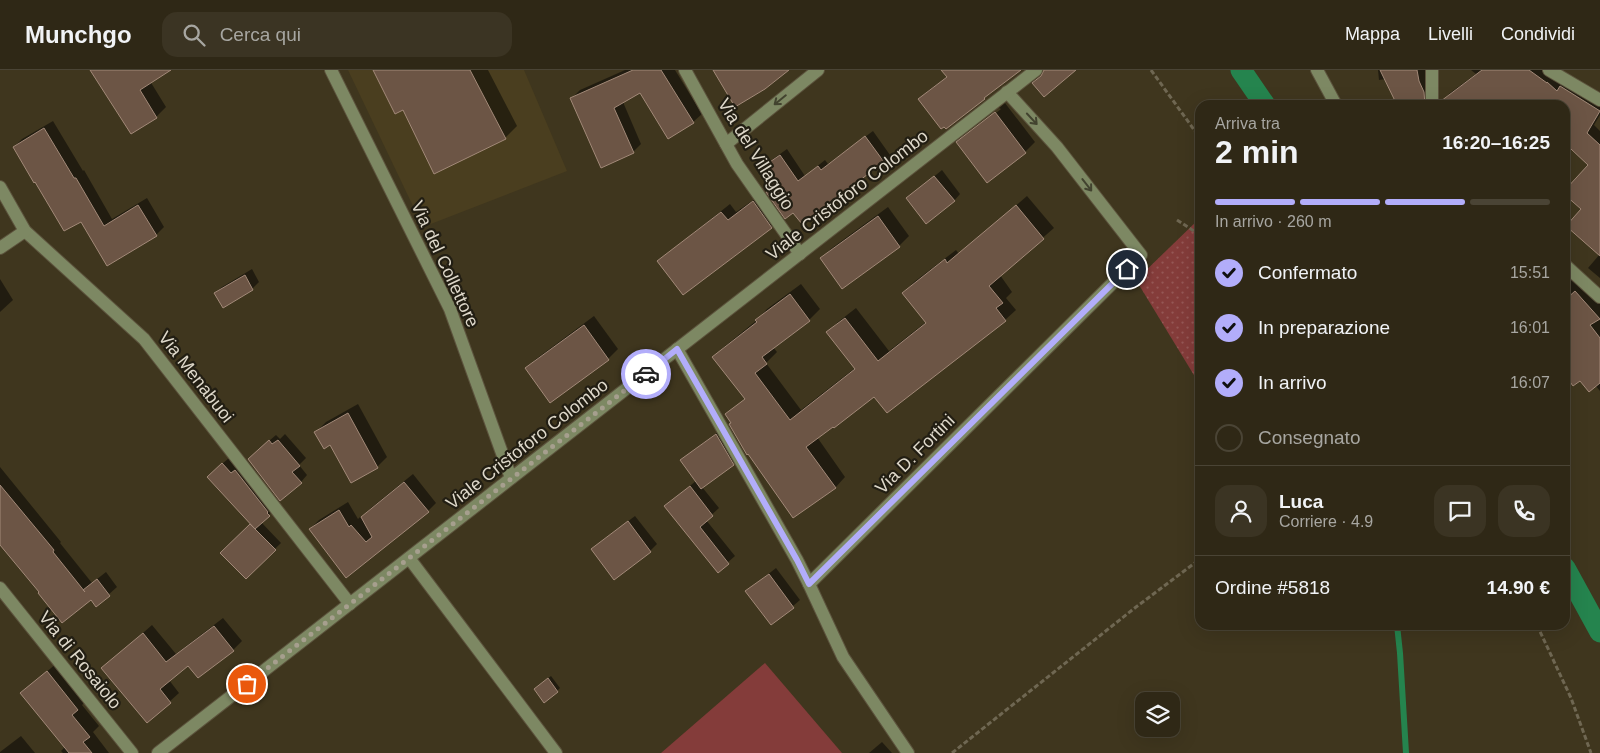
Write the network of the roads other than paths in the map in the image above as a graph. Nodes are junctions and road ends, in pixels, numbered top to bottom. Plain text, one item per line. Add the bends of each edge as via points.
1 (331, 70) edge
2 (685, 70) edge
3 (818, 70) edge
4 (1036, 70) edge
5 (1317, 70) edge
6 (1432, 70) edge
7 (1549, 70) edge
8 (1007, 92) junction
9 (1333, 100) edge
10 (1432, 100) edge
11 (1600, 100) edge
12 (726, 144) junction
13 (0, 187) edge
14 (25, 231) junction
15 (0, 248) edge
16 (800, 254) junction
17 (1570, 270) edge
18 (1600, 297) edge
19 (677, 349) junction
20 (511, 478) junction
21 (409, 558) junction
22 (809, 584) junction
23 (0, 588) edge
24 (350, 604) junction
25 (132, 753) edge
26 (158, 753) edge
27 (556, 753) edge
28 (908, 753) edge

1 - 20 street, Via del Collettore via 450,309
2 - 12 street, Via del Villaggio
3 -> 12 street
4 - 8 street, Viale Cristoforo Colombo
5 - 9 street
6 - 10 street
7 - 11 street
8 - 16 street, Viale Cristoforo Colombo
8 -> 22 street, Via D. Fortini via 1057,147 1141,255
12 - 16 street, Via del Villaggio
13 - 14 street, Via Menabuoi
14 - 15 street
14 - 24 street, Via Menabuoi via 144,339
16 - 19 street, Viale Cristoforo Colombo
17 - 18 street
19 - 20 street, Viale Cristoforo Colombo
19 - 22 street
20 - 21 street, Viale Cristoforo Colombo
21 - 24 street, Viale Cristoforo Colombo
21 - 27 street
22 - 28 street via 843,657
23 - 25 street, Via di Rosaiolo
24 - 26 street, Viale Cristoforo Colombo

